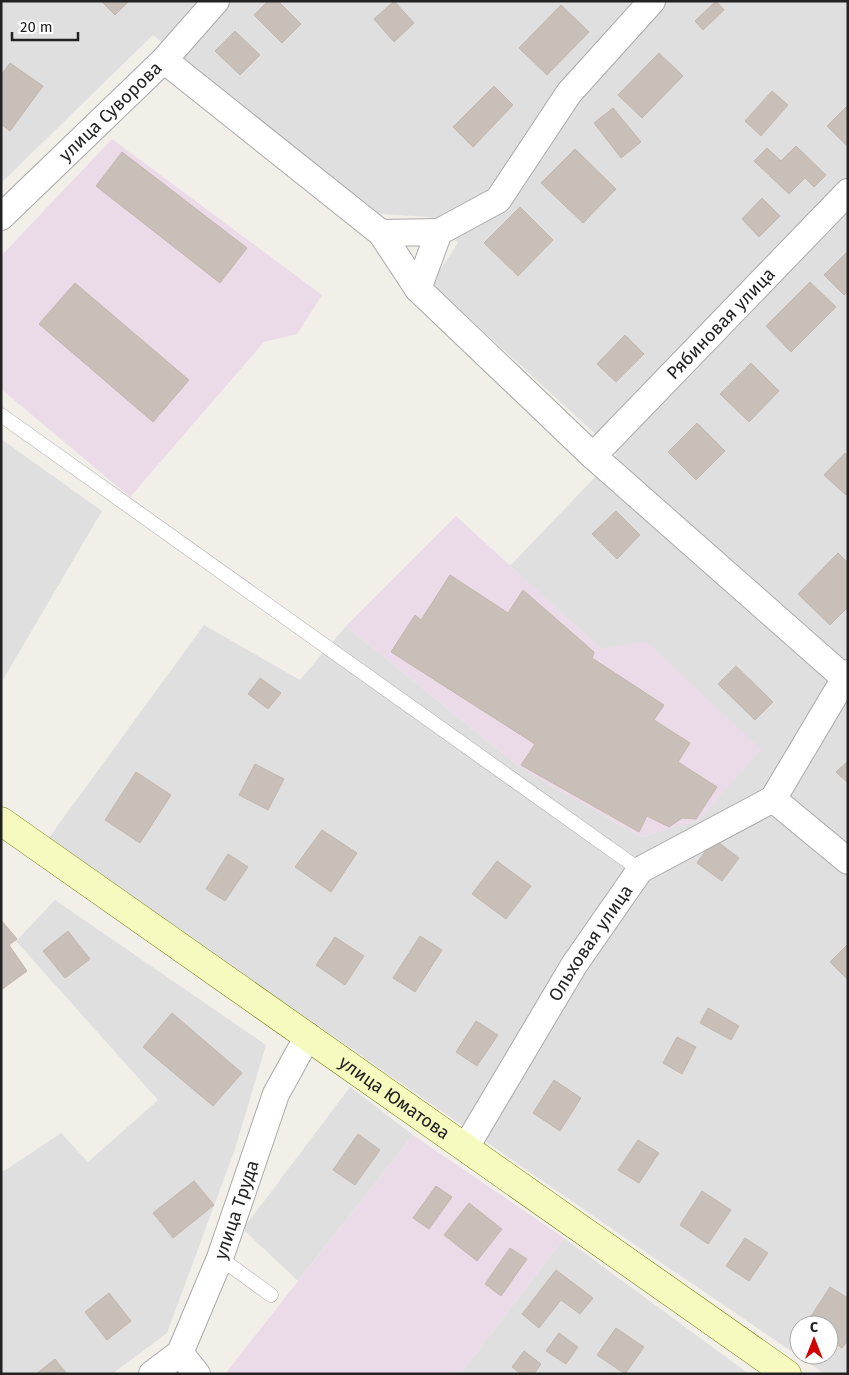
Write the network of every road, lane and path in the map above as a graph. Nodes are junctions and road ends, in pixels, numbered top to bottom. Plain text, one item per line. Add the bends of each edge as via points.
1 (216, 1) edge
2 (652, 1) edge
3 (164, 60) junction
4 (848, 192) edge
5 (1, 217) edge
6 (439, 232) junction
7 (381, 233) junction
8 (418, 289) junction
9 (1, 415) edge
10 (594, 456) junction
11 (846, 677) edge
12 (772, 799) junction
13 (1, 821) edge
14 (848, 861) edge
15 (640, 870) junction
16 (308, 1036) junction
17 (466, 1147) junction
18 (220, 1258) junction
19 (270, 1295) dead end
20 (180, 1353) junction
21 (152, 1374) edge
22 (197, 1374) edge
23 (788, 1374) edge

1 - 3 street, улица Суворова
2 - 6 street via 569,93 498,200
3 - 5 street, улица Суворова
3 - 7 street
4 - 10 street, Рябиновая улица
6 - 7 street
6 - 8 street
7 - 8 street
8 - 10 street
9 - 15 lane
10 - 11 street
11 - 12 street
12 - 14 street
12 - 15 street, Ольховая улица
13 - 16 main road, улица Юматова
15 - 17 street, Ольховая улица via 574,965
16 - 17 main road, улица Юматова
16 - 18 street, улица Труда via 276,1094
17 - 23 main road, улица Юматова
18 - 19 lane
18 - 20 street, улица Труда
20 - 21 street
20 - 22 street

